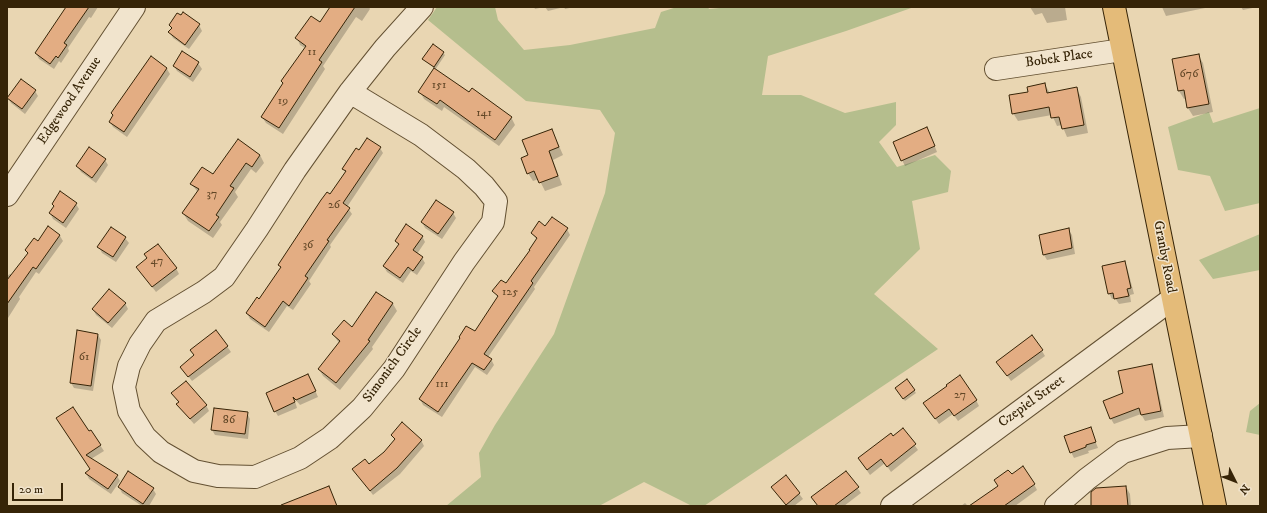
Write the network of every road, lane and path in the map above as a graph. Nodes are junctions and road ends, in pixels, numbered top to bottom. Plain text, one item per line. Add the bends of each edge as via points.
1 (134, 7) edge
2 (422, 7) edge
3 (1114, 7) edge
4 (1122, 50) junction
5 (996, 69) dead end
6 (350, 92) junction
7 (7, 195) edge
8 (1172, 299) junction
9 (1201, 436) junction
10 (892, 506) edge
11 (1056, 506) edge
12 (1215, 506) edge

1 - 7 street, Edgewood Avenue
2 - 6 street
3 - 4 main road, Granby Road
4 - 5 street, Bobek Place
4 - 8 main road, Granby Road
6 - 6 street, Simonich Circle via 421,135 466,169 496,201 493,222 394,369 362,408 330,438 300,458 255,477 218,476 194,472 161,452 145,437 129,411 124,387 129,366 156,321 224,277 258,229 294,170
8 - 9 main road, Granby Road
8 - 10 street, Czepiel Street
9 - 11 street via 1167,438 1123,452 1086,479
9 - 12 main road, Granby Road

